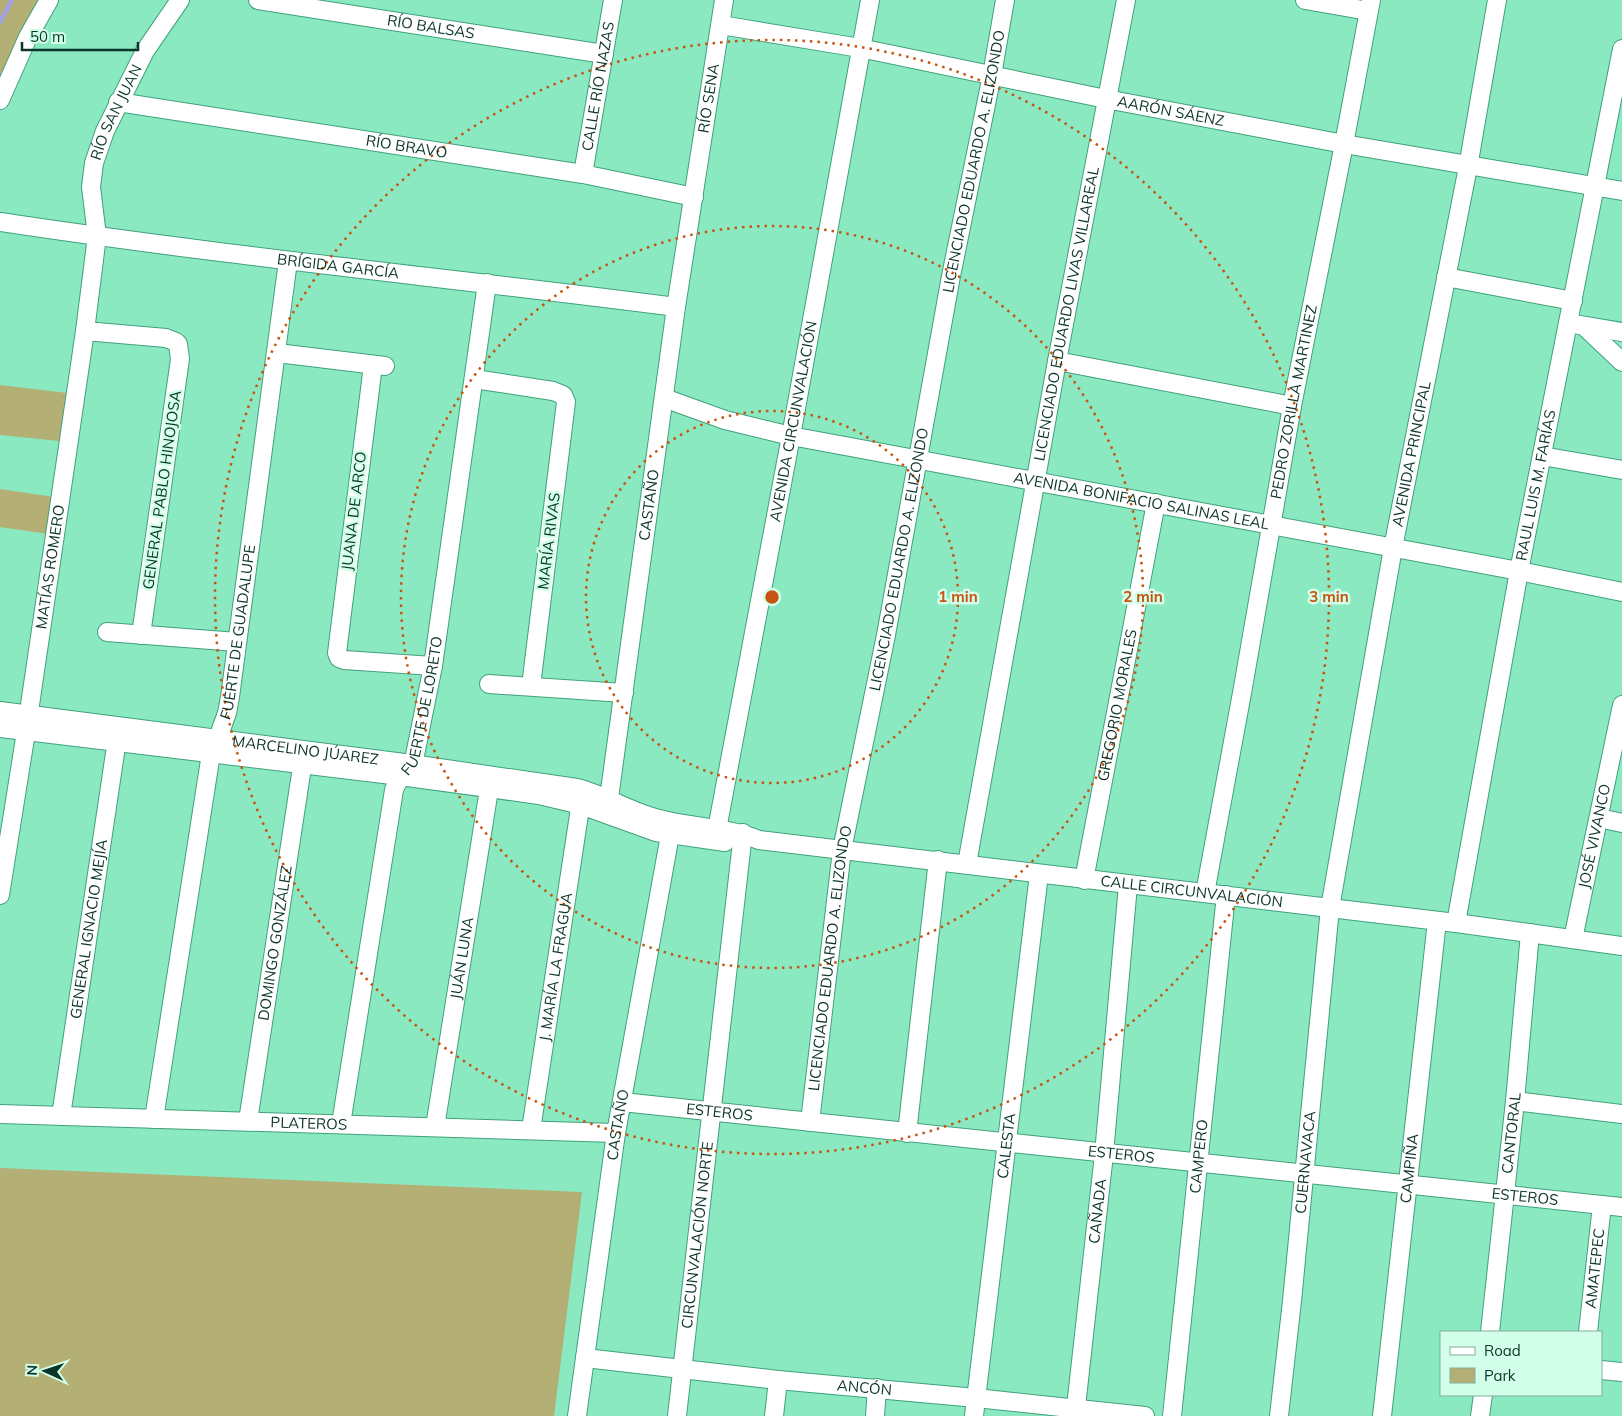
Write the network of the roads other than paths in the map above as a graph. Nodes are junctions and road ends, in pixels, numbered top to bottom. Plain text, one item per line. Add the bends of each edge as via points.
1 (49, 0) edge
2 (180, 0) edge
3 (258, 0) edge
4 (613, 0) edge
5 (724, 0) edge
6 (870, 0) edge
7 (1005, 0) edge
8 (1126, 0) edge
9 (1305, 0) edge
10 (1497, 0) edge
11 (1370, 5) edge
12 (720, 25) junction
13 (860, 48) junction
14 (604, 54) junction
15 (1621, 56) edge
16 (992, 75) junction
17 (1106, 99) junction
18 (0, 100) edge
19 (118, 102) junction
20 (1344, 144) junction
21 (1468, 166) junction
22 (583, 174) junction
23 (1594, 187) junction
24 (1622, 192) edge
25 (694, 197) junction
26 (0, 222) edge
27 (97, 236) junction
28 (288, 261) junction
29 (1446, 277) junction
30 (487, 283) junction
31 (1573, 301) junction
32 (676, 307) junction
33 (1576, 325) junction
34 (85, 331) junction
35 (1622, 332) edge
36 (277, 353) junction
37 (1057, 361) junction
38 (1622, 362) edge
39 (474, 379) junction
40 (664, 398) junction
41 (1292, 406) junction
42 (791, 436) junction
43 (1542, 456) junction
44 (917, 460) junction
45 (1622, 470) edge
46 (1037, 482) junction
47 (1156, 503) junction
48 (1272, 525) junction
49 (1393, 548) junction
50 (1519, 571) junction
51 (1622, 592) edge
52 (107, 632) dead end
53 (141, 635) junction
54 (236, 642) junction
55 (433, 666) junction
56 (489, 684) dead end
57 (532, 686) junction
58 (624, 693) junction
59 (0, 711) edge
60 (1621, 711) edge
61 (28, 723) junction
62 (0, 728) edge
63 (118, 734) junction
64 (214, 746) junction
65 (304, 758) junction
66 (406, 770) junction
67 (490, 782) junction
68 (582, 797) junction
69 (608, 806) junction
70 (1599, 818) junction
71 (1622, 823) edge
72 (670, 835) junction
73 (716, 835) junction
74 (742, 839) junction
75 (842, 850) junction
76 (938, 860) junction
77 (967, 864) junction
78 (1039, 874) junction
79 (1084, 880) junction
80 (1128, 885) junction
81 (1205, 893) junction
82 (1226, 895) junction
83 (0, 896) edge
84 (1330, 908) junction
85 (1437, 921) junction
86 (1456, 923) junction
87 (1530, 933) junction
88 (1572, 939) junction
89 (1622, 946) edge
90 (1515, 1101) junction
91 (622, 1102) junction
92 (711, 1112) junction
93 (0, 1114) edge
94 (1622, 1114) edge
95 (62, 1116) junction
96 (154, 1119) junction
97 (248, 1121) junction
98 (810, 1122) junction
99 (341, 1124) junction
100 (435, 1127) junction
101 (531, 1130) junction
102 (616, 1133) junction
103 (907, 1133) junction
104 (1006, 1143) junction
105 (1104, 1154) junction
106 (1198, 1162) junction
107 (1305, 1174) junction
108 (1407, 1186) junction
109 (1506, 1195) junction
110 (1602, 1205) junction
111 (1622, 1207) edge
112 (1490, 1331) edge
113 (1588, 1331) edge
114 (585, 1358) junction
115 (683, 1369) junction
116 (1602, 1370) edge
117 (1622, 1372) edge
118 (778, 1380) junction
119 (877, 1388) junction
120 (1483, 1396) edge
121 (976, 1398) junction
122 (1076, 1412) edge
123 (577, 1416) edge
124 (677, 1416) edge
125 (774, 1416) edge
126 (874, 1416) edge
127 (974, 1416) edge
128 (1144, 1416) edge
129 (1172, 1416) edge
130 (1279, 1416) edge
131 (1382, 1416) edge
132 (1480, 1416) edge

1 - 18 street via 28,37
2 - 19 street, RÍO SAN JUAN via 145,51
3 - 14 street, RÍO BALSAS
4 - 14 street, CALLE RÍO NAZAS
5 - 12 street, RÍO SENA
6 - 13 street, AVENIDA CIRCUNVALACIÓN
7 - 16 street, LICENCIADO EDUARDO A. ELIZONDO
8 - 17 street, LICENCIADO EDUARDO LIVAS VILLAREAL
9 - 11 street
10 - 21 street, AVENIDA PRINCIPAL
11 - 20 street, PEDRO ZORILLA MARTINEZ
12 - 13 street, AARÓN SÁENZ
12 - 25 street, RÍO SENA
13 - 16 street, AARÓN SÁENZ
13 - 42 street, AVENIDA CIRCUNVALACIÓN
14 - 22 street, CALLE RÍO NAZAS
15 - 23 street, RAUL LUIS M. FARÍAS
16 - 17 street, AARÓN SÁENZ
16 - 44 street, LICENCIADO EDUARDO A. ELIZONDO via 950,276
17 - 20 street, AARÓN SÁENZ
17 - 37 street, LICENCIADO EDUARDO LIVAS VILLAREAL
19 - 22 street, RÍO BRAVO
19 - 27 street, RÍO SAN JUAN via 94,163 91,187
20 - 21 street, AARÓN SÁENZ
20 - 41 street, PEDRO ZORILLA MARTINEZ
21 - 23 street, AARÓN SÁENZ
21 - 29 street, AVENIDA PRINCIPAL
22 - 25 street, RÍO BRAVO
23 - 24 street, AARÓN SÁENZ
23 - 31 street, RAUL LUIS M. FARÍAS
25 - 32 street, CASTAÑO
26 - 27 street, BRÍGIDA GARCÍA
27 - 28 street, BRÍGIDA GARCÍA
27 - 34 street, MATÍAS ROMERO
28 - 30 street, BRÍGIDA GARCÍA
28 - 36 street, FUERTE DE GUADALUPE
29 - 31 street
29 - 49 street, AVENIDA PRINCIPAL
30 - 32 street, BRÍGIDA GARCÍA
30 - 39 street, FUERTE DE LORETO
31 - 33 street, RAUL LUIS M. FARÍAS
32 - 40 street, CASTAÑO
33 - 35 street
33 - 38 street
33 - 43 street, RAUL LUIS M. FARÍAS
34 - 53 street, GENERAL PABLO HINOJOSA via 166,338 176,342 180,351
34 - 61 street, MATÍAS ROMERO
36 - 54 street, FUERTE DE GUADALUPE
36 - 55 street, JUANA DE ARCO via 379,365 337,653 344,660
37 - 41 street
37 - 46 street, LICENCIADO EDUARDO LIVAS VILLAREAL
39 - 55 street, FUERTE DE LORETO
39 - 57 street, MARÍA RIVAS via 553,391 563,395 566,402
40 - 42 street, AVENIDA BONIFACIO SALINAS LEAL via 725,420
40 - 58 street, CASTAÑO
41 - 48 street, PEDRO ZORILLA MARTINEZ
42 - 44 street, AVENIDA BONIFACIO SALINAS LEAL
42 - 73 street, AVENIDA CIRCUNVALACIÓN
43 - 45 street
43 - 50 street, RAUL LUIS M. FARÍAS
44 - 46 street, AVENIDA BONIFACIO SALINAS LEAL
44 - 75 street, LICENCIADO EDUARDO A. ELIZONDO via 886,635
46 - 47 street, AVENIDA BONIFACIO SALINAS LEAL
46 - 77 street, LICENCIADO EDUARDO LIVAS VILLAREAL
47 - 48 street, AVENIDA BONIFACIO SALINAS LEAL
47 - 79 street, GREGORIO MORALES
48 - 49 street, AVENIDA BONIFACIO SALINAS LEAL
48 - 81 street, PEDRO ZORILLA MARTINEZ
49 - 50 street, AVENIDA BONIFACIO SALINAS LEAL
49 - 84 street, AVENIDA PRINCIPAL
50 - 51 street, AVENIDA BONIFACIO SALINAS LEAL
50 - 86 street, RAUL LUIS M. FARÍAS
52 - 53 street
53 - 54 street
54 - 64 street, FUERTE DE GUADALUPE via 227,713
55 - 66 street, FUERTE DE LORETO via 417,750
56 - 57 street
57 - 58 street
58 - 69 street, CASTAÑO
59 - 61 street, MARCELINO JÚAREZ
60 - 70 street, JOSÉ VIVANCO
61 - 62 street, MARCELINO JÚAREZ
61 - 63 street, MARCELINO JÚAREZ
61 - 83 street, MATÍAS ROMERO
63 - 64 street, MARCELINO JÚAREZ
63 - 95 street, GENERAL IGNACIO MEJÍA
64 - 65 street, MARCELINO JÚAREZ
64 - 96 street, FUERTE DE GUADALUPE
65 - 66 street, MARCELINO JÚAREZ
65 - 97 street, DOMINGO GONZÁLEZ
66 - 67 street, MARCELINO JÚAREZ
66 - 99 street, FUERTE DE LORETO via 397,782 392,799
67 - 68 street, MARCELINO JÚAREZ via 553,798
67 - 100 street, JUÁN LUNA
68 - 69 street, MARCELINO JÚAREZ
68 - 101 street, J. MARÍA LA FRAGUA
69 - 72 street, CALLE CIRCUNVALACIÓN via 644,828
69 - 73 street, CALLE CIRCUNVALACIÓN
70 - 71 street
70 - 88 street, JOSÉ VIVANCO
72 - 73 street, CALLE CIRCUNVALACIÓN
72 - 91 street, CASTAÑO
73 - 74 street, CALLE CIRCUNVALACIÓN
74 - 75 street, CALLE CIRCUNVALACIÓN
74 - 92 street, CIRCUNVALACIÓN NORTE
75 - 76 street, CALLE CIRCUNVALACIÓN
75 - 98 street, LICENCIADO EDUARDO A. ELIZONDO
76 - 77 street, CALLE CIRCUNVALACIÓN
76 - 103 street
77 - 78 street, CALLE CIRCUNVALACIÓN
78 - 79 street, CALLE CIRCUNVALACIÓN
78 - 104 street, CALESTA
79 - 80 street, CALLE CIRCUNVALACIÓN
80 - 81 street, CALLE CIRCUNVALACIÓN
80 - 105 street, CAÑADA
81 - 82 street, CALLE CIRCUNVALACIÓN
82 - 84 street, CALLE CIRCUNVALACIÓN
82 - 106 street, CAMPERO
84 - 85 street, CALLE CIRCUNVALACIÓN
84 - 107 street, CUERNAVACA
85 - 86 street, CALLE CIRCUNVALACIÓN
85 - 108 street, CAMPIÑA
86 - 87 street, CALLE CIRCUNVALACIÓN
87 - 88 street, CALLE CIRCUNVALACIÓN
87 - 90 street, CANTORAL
88 - 89 street, CALLE CIRCUNVALACIÓN
90 - 94 street
90 - 109 street, CANTORAL
91 - 92 street, ESTEROS
91 - 102 street, CASTAÑO
92 - 98 street, ESTEROS
92 - 115 street, CIRCUNVALACIÓN NORTE
93 - 95 street, PLATEROS
95 - 96 street, PLATEROS
96 - 97 street, PLATEROS
97 - 99 street, PLATEROS
98 - 103 street, ESTEROS
99 - 100 street, PLATEROS
100 - 101 street, PLATEROS
101 - 102 street, PLATEROS
102 - 114 street, CASTAÑO
103 - 104 street, ESTEROS
104 - 105 street, ESTEROS
104 - 121 street, CALESTA
105 - 106 street, ESTEROS
105 - 122 street, CAÑADA
106 - 107 street, ESTEROS
106 - 129 street, CAMPERO
107 - 108 street, ESTEROS
107 - 130 street, CUERNAVACA
108 - 109 street, ESTEROS
108 - 131 street, CAMPIÑA
109 - 110 street, ESTEROS
109 - 112 street, CANTORAL
110 - 111 street, ESTEROS
110 - 113 street, AMATEPEC
114 - 115 street, ANCÓN
114 - 123 street, CASTAÑO
115 - 118 street, ANCÓN
115 - 124 street, CIRCUNVALACIÓN NORTE
116 - 117 street
118 - 119 street, ANCÓN
118 - 125 street
119 - 121 street, ANCÓN
119 - 126 street
120 - 132 street
121 - 122 street, ANCÓN
121 - 127 street, CALESTA
122 - 128 street, ANCÓN

